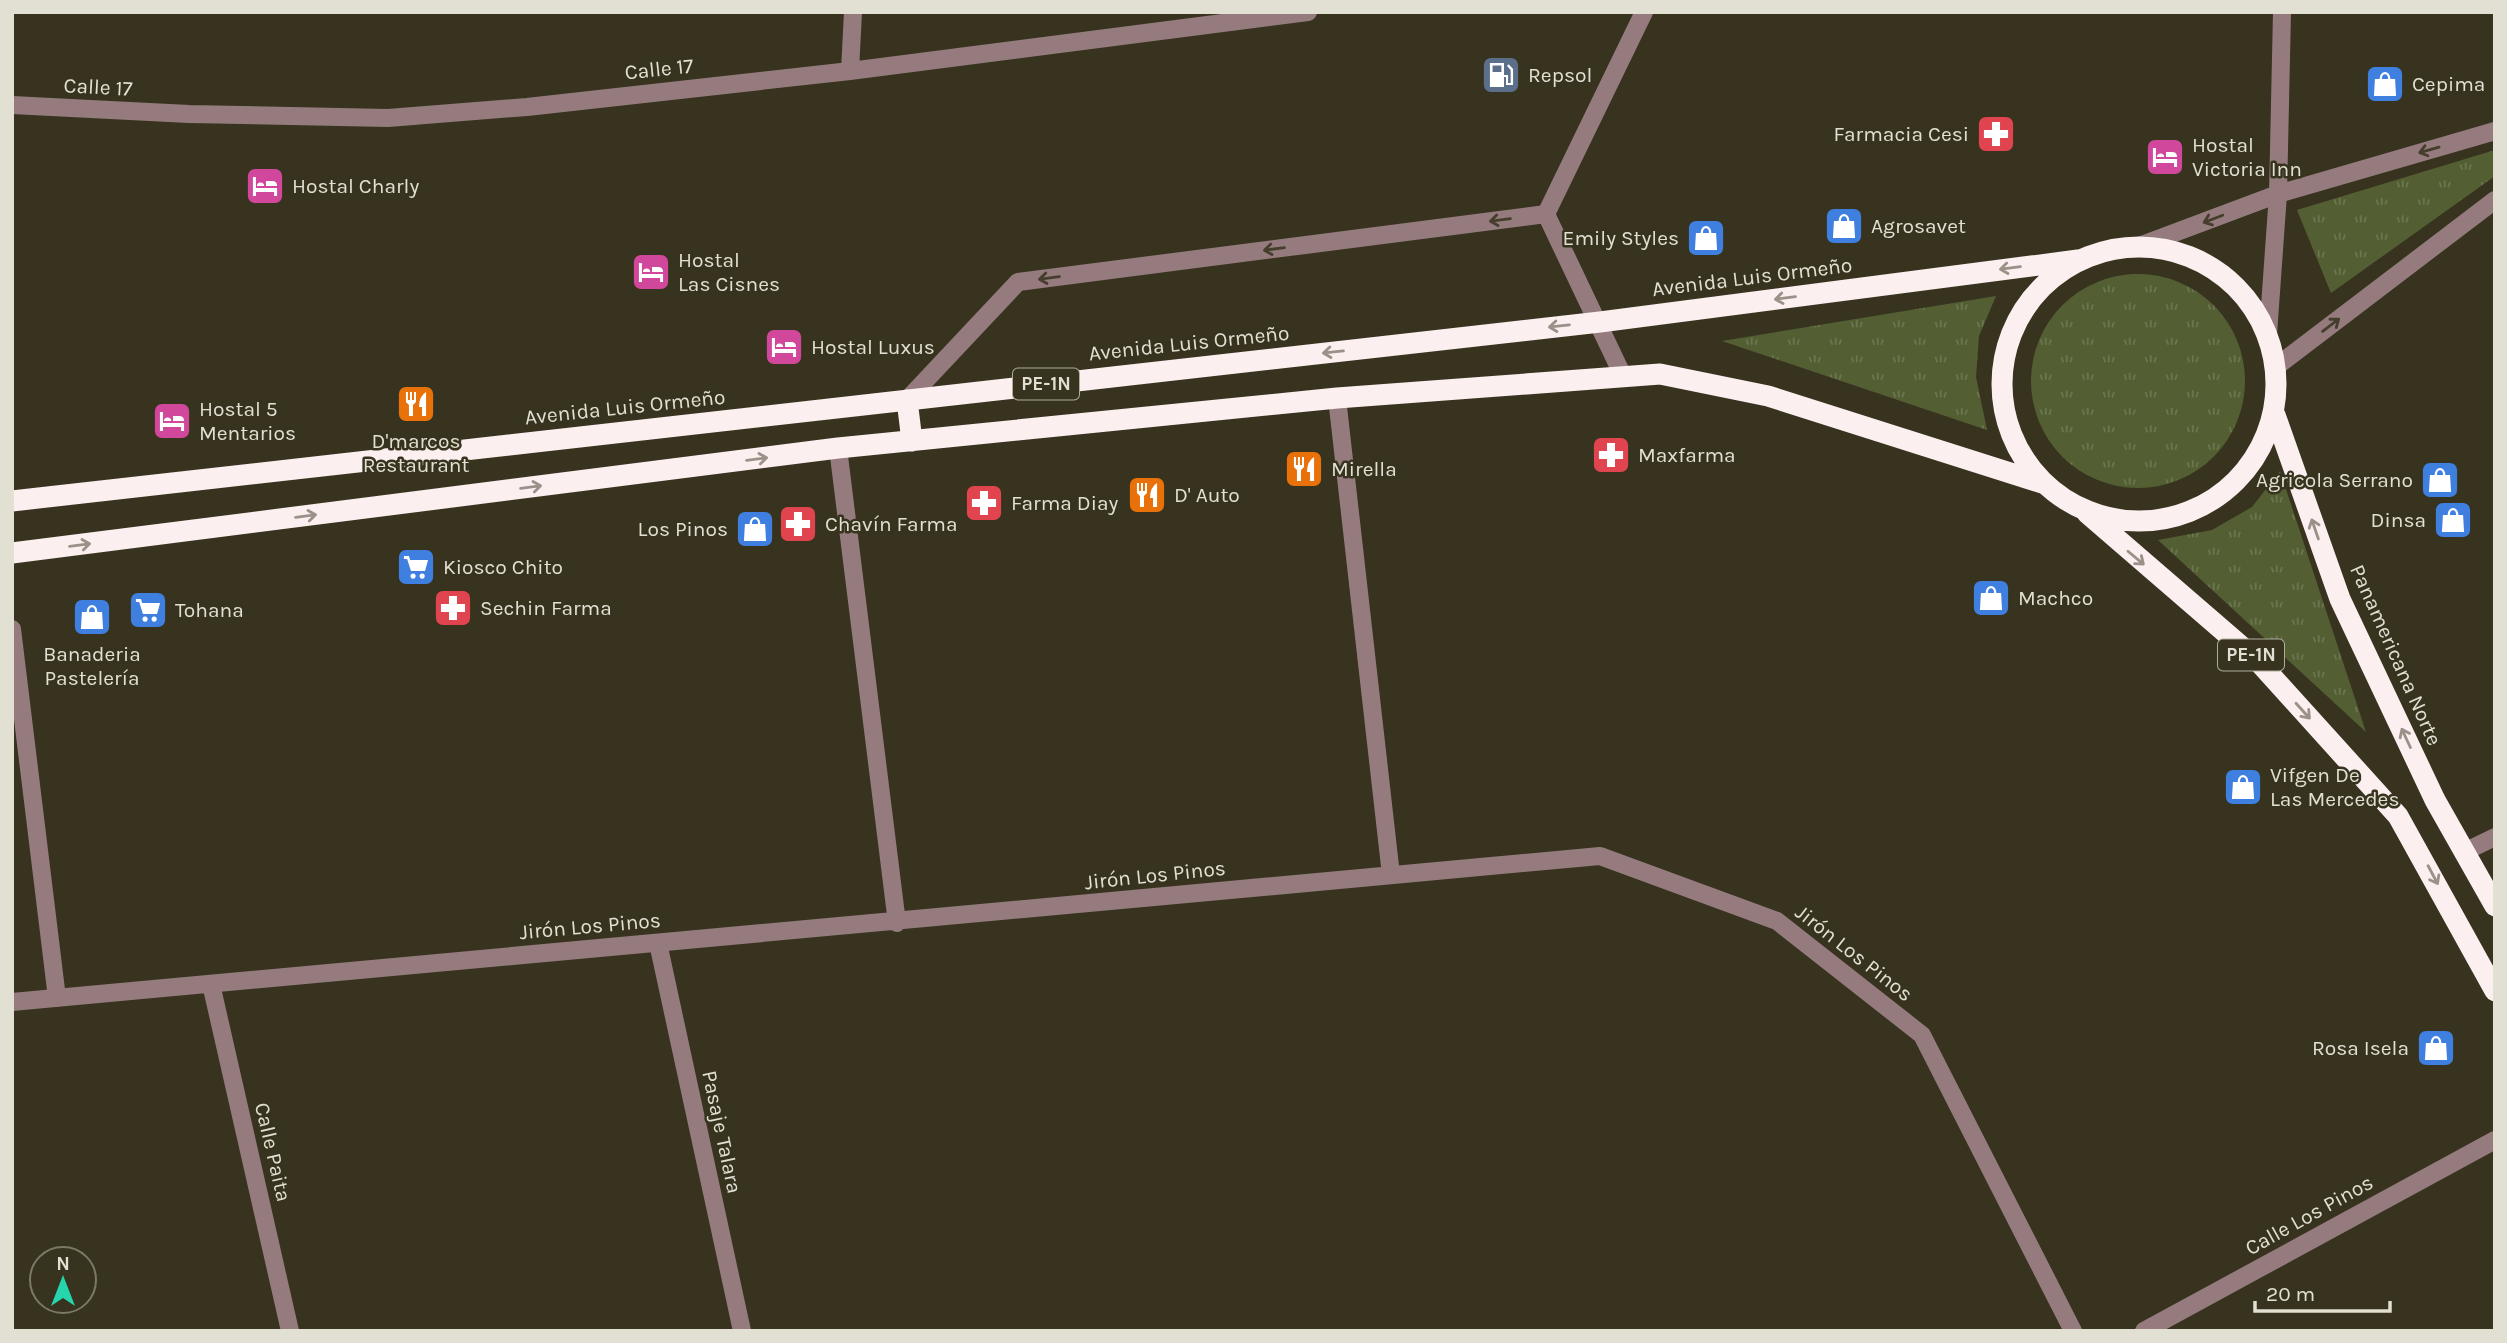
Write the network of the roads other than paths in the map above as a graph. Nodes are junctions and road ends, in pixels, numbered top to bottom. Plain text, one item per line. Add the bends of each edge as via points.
1 (853, 12) edge
2 (1308, 12) edge
3 (1644, 12) edge
4 (2282, 12) edge
5 (850, 71) junction
6 (12, 105) edge
7 (2495, 131) edge
8 (2278, 194) junction
9 (2495, 200) edge
10 (1545, 214) junction
11 (2141, 246) junction
12 (2078, 260) junction
13 (1600, 322) junction
14 (2268, 334) junction
15 (2277, 366) junction
16 (1623, 376) junction
17 (1337, 398) junction
18 (906, 400) junction
19 (2275, 415) junction
20 (912, 441) junction
21 (838, 448) junction
22 (2042, 483) junction
23 (12, 501) edge
24 (2085, 512) junction
25 (12, 553) edge
26 (12, 629) edge
27 (2495, 837) edge
28 (2464, 852) junction
29 (1391, 875) junction
30 (2495, 906) edge
31 (897, 923) junction
32 (658, 943) junction
33 (211, 984) junction
34 (2495, 991) edge
35 (57, 998) junction
36 (12, 1002) edge
37 (2495, 1140) edge
38 (290, 1331) edge
39 (742, 1331) edge
40 (2073, 1331) edge
41 (2144, 1331) edge

1 - 5 street
2 - 5 street, Calle 17
3 - 10 street
4 - 8 street
5 - 6 street, Calle 17 via 388,118
7 -> 8 street
8 -> 11 street
8 - 14 street
15 -> 9 street
10 - 13 street
10 -> 18 street via 1018,282
11 - 12 highway, PE-1N via 2109,249
11 - 14 highway, PE-1N via 2195,257 2239,289
12 -> 13 highway, Avenida Luis Ormeño / PE-1N
12 - 22 highway, PE-1N via 2036,292 2008,337 1999,389 2011,439
13 - 16 street
13 -> 18 highway, Avenida Luis Ormeño / PE-1N
14 - 15 highway, PE-1N
15 - 19 highway, PE-1N
16 - 17 highway, PE-1N
16 - 22 highway, PE-1N via 1660,374 1768,396
17 - 20 highway, PE-1N
17 - 29 street
18 - 20 highway
18 - 23 highway, Avenida Luis Ormeño / PE-1N
19 - 24 highway, PE-1N via 2256,459 2223,494 2180,516 2133,522
28 -> 19 highway, Panamericana Norte / PE-1N via 2340,599
20 - 21 highway, PE-1N
25 -> 21 highway, PE-1N
21 - 31 street
22 - 24 highway, PE-1N
24 -> 34 highway, PE-1N via 2256,659 2399,816
26 - 35 street
27 - 28 street
28 - 30 highway, Panamericana Norte / PE-1N
29 - 31 street, Jirón Los Pinos
29 - 40 street, Jirón Los Pinos via 1600,856 1777,921 1922,1035
31 - 32 street, Jirón Los Pinos
32 - 33 street, Jirón Los Pinos
32 - 39 street, Pasaje Talara
33 - 35 street, Jirón Los Pinos
33 - 38 street, Calle Paita
35 - 36 street, Jirón Los Pinos
37 - 41 street, Calle Los Pinos

